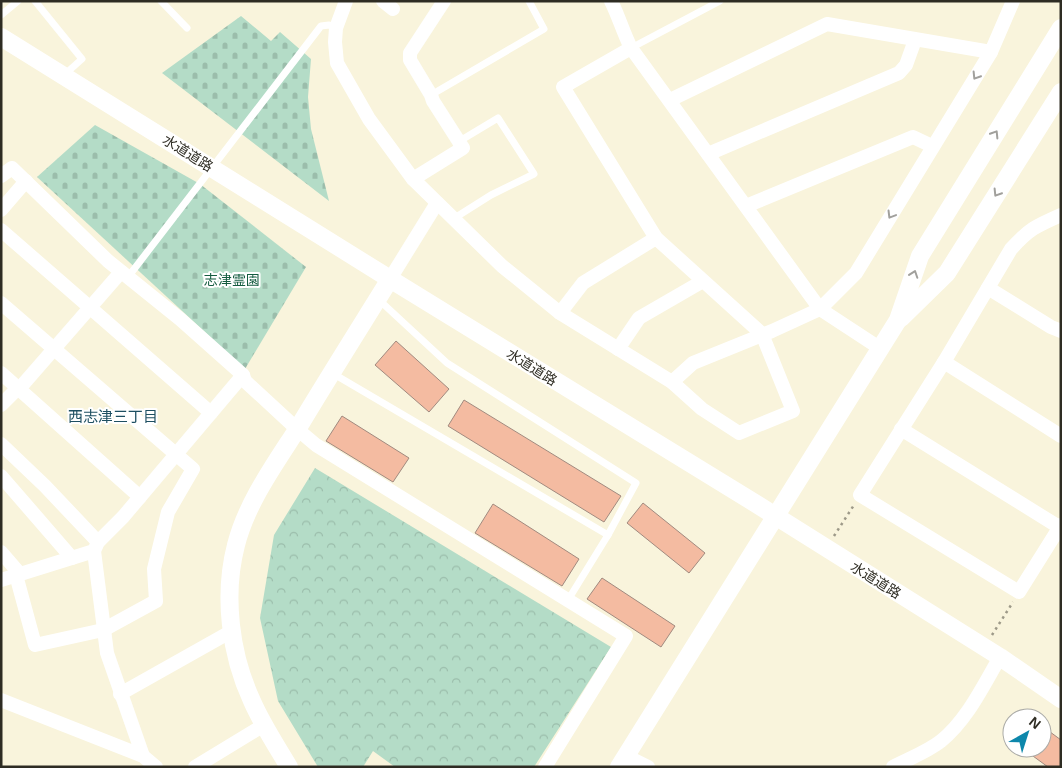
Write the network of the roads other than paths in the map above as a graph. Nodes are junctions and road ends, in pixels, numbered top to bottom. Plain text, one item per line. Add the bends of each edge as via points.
1 (18, 1) edge
2 (35, 1) edge
3 (161, 1) edge
4 (346, 1) edge
5 (444, 1) edge
6 (528, 1) edge
7 (611, 1) edge
8 (720, 1) edge
9 (1013, 1) edge
10 (1, 15) edge
11 (187, 28) dead end
12 (336, 28) junction
13 (1061, 28) edge
14 (1, 37) edge
15 (915, 40) junction
16 (632, 48) junction
17 (991, 52) junction
18 (64, 76) junction
19 (1061, 92) edge
20 (431, 94) junction
21 (670, 100) junction
22 (458, 142) junction
23 (932, 146) junction
24 (708, 154) junction
25 (213, 169) junction
26 (1, 176) edge
27 (412, 179) junction
28 (26, 181) junction
29 (437, 203) junction
30 (746, 206) junction
31 (1, 210) edge
32 (1061, 215) edge
33 (453, 219) junction
34 (1, 230) edge
35 (656, 238) junction
36 (125, 275) junction
37 (390, 279) junction
38 (703, 281) junction
39 (988, 288) junction
40 (378, 298) junction
41 (1, 303) edge
42 (90, 307) junction
43 (820, 309) junction
44 (560, 313) junction
45 (898, 320) junction
46 (1061, 331) edge
47 (762, 334) junction
48 (881, 348) junction
49 (54, 349) junction
50 (618, 349) junction
51 (944, 362) junction
52 (1, 373) edge
53 (332, 373) junction
54 (243, 375) junction
55 (672, 382) junction
56 (18, 388) junction
57 (1, 405) edge
58 (211, 413) junction
59 (901, 429) junction
60 (296, 430) junction
61 (1061, 436) edge
62 (1, 444) edge
63 (175, 454) junction
64 (1, 476) edge
65 (140, 497) junction
66 (775, 516) junction
67 (1060, 526) edge
68 (608, 535) junction
69 (96, 546) junction
70 (1, 552) edge
71 (72, 558) junction
72 (18, 574) junction
73 (1, 580) edge
74 (568, 600) junction
75 (103, 630) junction
76 (232, 631) junction
77 (1000, 657) junction
78 (120, 694) junction
79 (1061, 699) edge
80 (1, 700) edge
81 (264, 724) junction
82 (143, 756) junction
83 (622, 761) edge
84 (156, 767) edge
85 (195, 767) edge
86 (289, 767) edge
87 (545, 767) edge
88 (648, 767) edge
89 (893, 767) edge

1 - 10 lane
2 - 18 lane via 82,59
3 - 11 lane
4 - 12 street
5 - 20 street via 410,53 410,60
6 - 20 lane via 544,29
7 - 16 street
8 - 16 lane
9 - 17 street
12 - 25 lane via 321,26
12 - 27 street via 337,63 342,74
45 -> 13 street via 920,256
14 - 18 street, 水道道路
15 - 17 street
15 - 21 street via 827,24
15 - 24 street via 906,65 899,73
16 - 21 street
16 - 35 street via 563,87
17 -> 23 street
18 - 25 street, 水道道路
19 -> 45 street via 947,273
20 - 22 street via 432,101
21 - 24 street
22 - 27 street via 462,148
22 - 33 lane via 498,118 534,174 491,195
23 - 30 street via 913,137
23 -> 43 street via 856,273
24 - 30 street
25 - 36 lane
25 - 37 street, 水道道路
26 - 28 street via 12,168
27 - 29 street
28 - 31 street
28 - 36 street
29 - 33 street
29 - 37 street
30 - 43 street
32 - 39 street via 1024,234
33 - 44 street via 502,266
34 - 42 street
35 - 38 street
35 - 44 street via 583,283
36 - 42 street
36 - 54 street
37 - 40 street
37 - 66 street, 水道道路
38 - 47 street
38 - 50 street via 639,318
39 - 46 street
39 - 51 street
40 - 53 street
40 - 68 lane via 447,363 636,483
41 - 49 street
42 - 49 street
42 - 58 street
43 - 47 street
43 - 48 street
44 - 50 street
45 - 48 street
47 - 55 street via 693,363
47 - 55 street via 793,411 738,434 702,409
48 - 66 street
49 - 56 street
49 - 63 street
50 - 55 street
51 - 59 street
51 - 61 street
52 - 56 street
53 - 60 street
53 - 68 lane
54 - 58 street
54 - 60 street via 245,381
56 - 57 street
56 - 65 street
58 - 63 street
59 - 67 street
59 - 67 street via 860,495 1019,592
60 - 74 street
60 - 76 street via 260,487 236,544 231,581
62 - 69 street via 46,486
63 - 65 street
63 - 75 street via 192,469 168,512 154,569 156,601
64 - 71 street
65 - 69 street
66 - 77 street, 水道道路
66 - 83 street
68 - 74 lane
69 - 71 street
69 - 75 street
70 - 72 street
71 - 72 street
72 - 73 street
72 - 75 street via 35,645
74 - 87 street via 626,636
75 - 78 street
76 - 78 street
76 - 81 street via 242,677
77 - 79 street, 水道道路
77 - 89 street via 954,730 939,743
78 - 82 street
80 - 82 street
81 - 85 street
81 - 86 street
82 - 84 street
83 - 88 street

